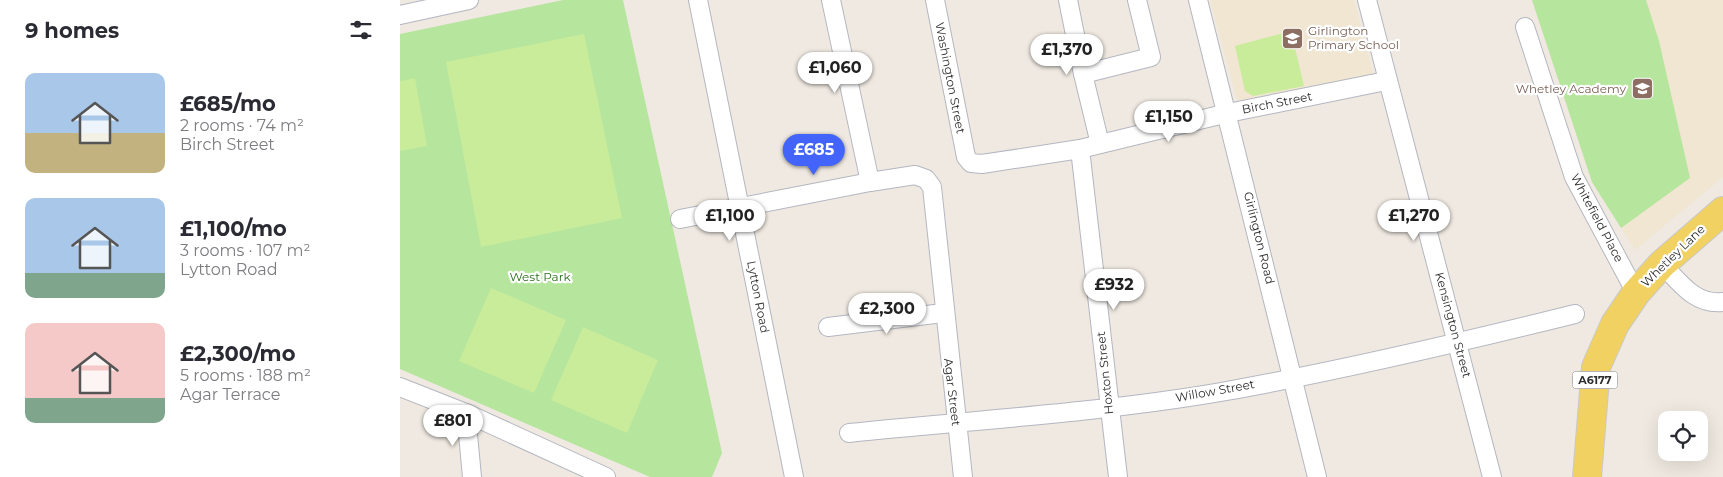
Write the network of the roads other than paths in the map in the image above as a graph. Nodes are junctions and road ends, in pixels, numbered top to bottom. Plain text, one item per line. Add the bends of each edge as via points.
1 (469, 0) edge
2 (698, 0) edge
3 (831, 0) edge
4 (935, 0) edge
5 (1068, 0) edge
6 (1137, 0) edge
7 (1198, 0) edge
8 (1367, 0) edge
9 (437, 4) edge
10 (400, 15) edge
11 (1525, 27) dead end
12 (1083, 74) junction
13 (1386, 81) junction
14 (1228, 113) junction
15 (1100, 144) junction
16 (1080, 148) junction
17 (966, 157) joint
18 (870, 182) junction
19 (739, 207) junction
20 (1723, 211) edge
21 (680, 219) dead end
22 (1662, 264) junction
23 (1636, 293) junction
24 (1723, 302) edge
25 (943, 313) junction
26 (1575, 314) dead end
27 (828, 327) dead end
28 (1458, 343) junction
29 (1292, 377) junction
30 (400, 387) edge
31 (1108, 408) junction
32 (466, 413) junction
33 (956, 422) junction
34 (849, 433) dead end
35 (472, 477) edge
36 (606, 477) edge
37 (794, 477) edge
38 (963, 477) edge
39 (1118, 477) edge
40 (1317, 477) edge
41 (1492, 477) edge
42 (1586, 477) edge

1 - 9 street
2 - 19 street, Lytton Road
3 - 18 street
4 - 17 street, Washington Street
5 - 12 street
6 - 12 street via 1151,57
7 - 14 street, Girlington Road
8 - 13 street, Kensington Street
9 - 10 street
11 - 23 street, Whitefield Place via 1574,177
12 - 15 street
13 - 14 street, Birch Street
13 - 28 street, Kensington Street
14 - 15 street, Birch Street
14 - 29 street, Girlington Road
15 - 16 street, Birch Street
16 - 17 street, Birch Street via 982,164 971,163
16 - 31 street, Hoxton Street
18 - 19 street
18 - 25 street, Agar Street via 915,175 926,179 932,187
19 - 21 street
19 - 37 street, Lytton Road
20 - 22 main road, Whetley Lane / A6177
22 - 23 main road, Whetley Lane / A6177
22 - 24 street via 1687,291 1709,303
23 - 42 main road, Whetley Lane / A6177 via 1615,324 1596,367
25 - 27 street
25 - 33 street, Agar Street
26 - 28 street, Willow Street
28 - 29 street, Willow Street
28 - 41 street, Kensington Street
29 - 31 street, Willow Street via 1221,392
29 - 40 street, Girlington Road
30 - 32 street
31 - 33 street, Willow Street
31 - 39 street, Hoxton Street
32 - 35 street
32 - 36 street
33 - 34 street, Willow Street
33 - 38 street, Agar Street

